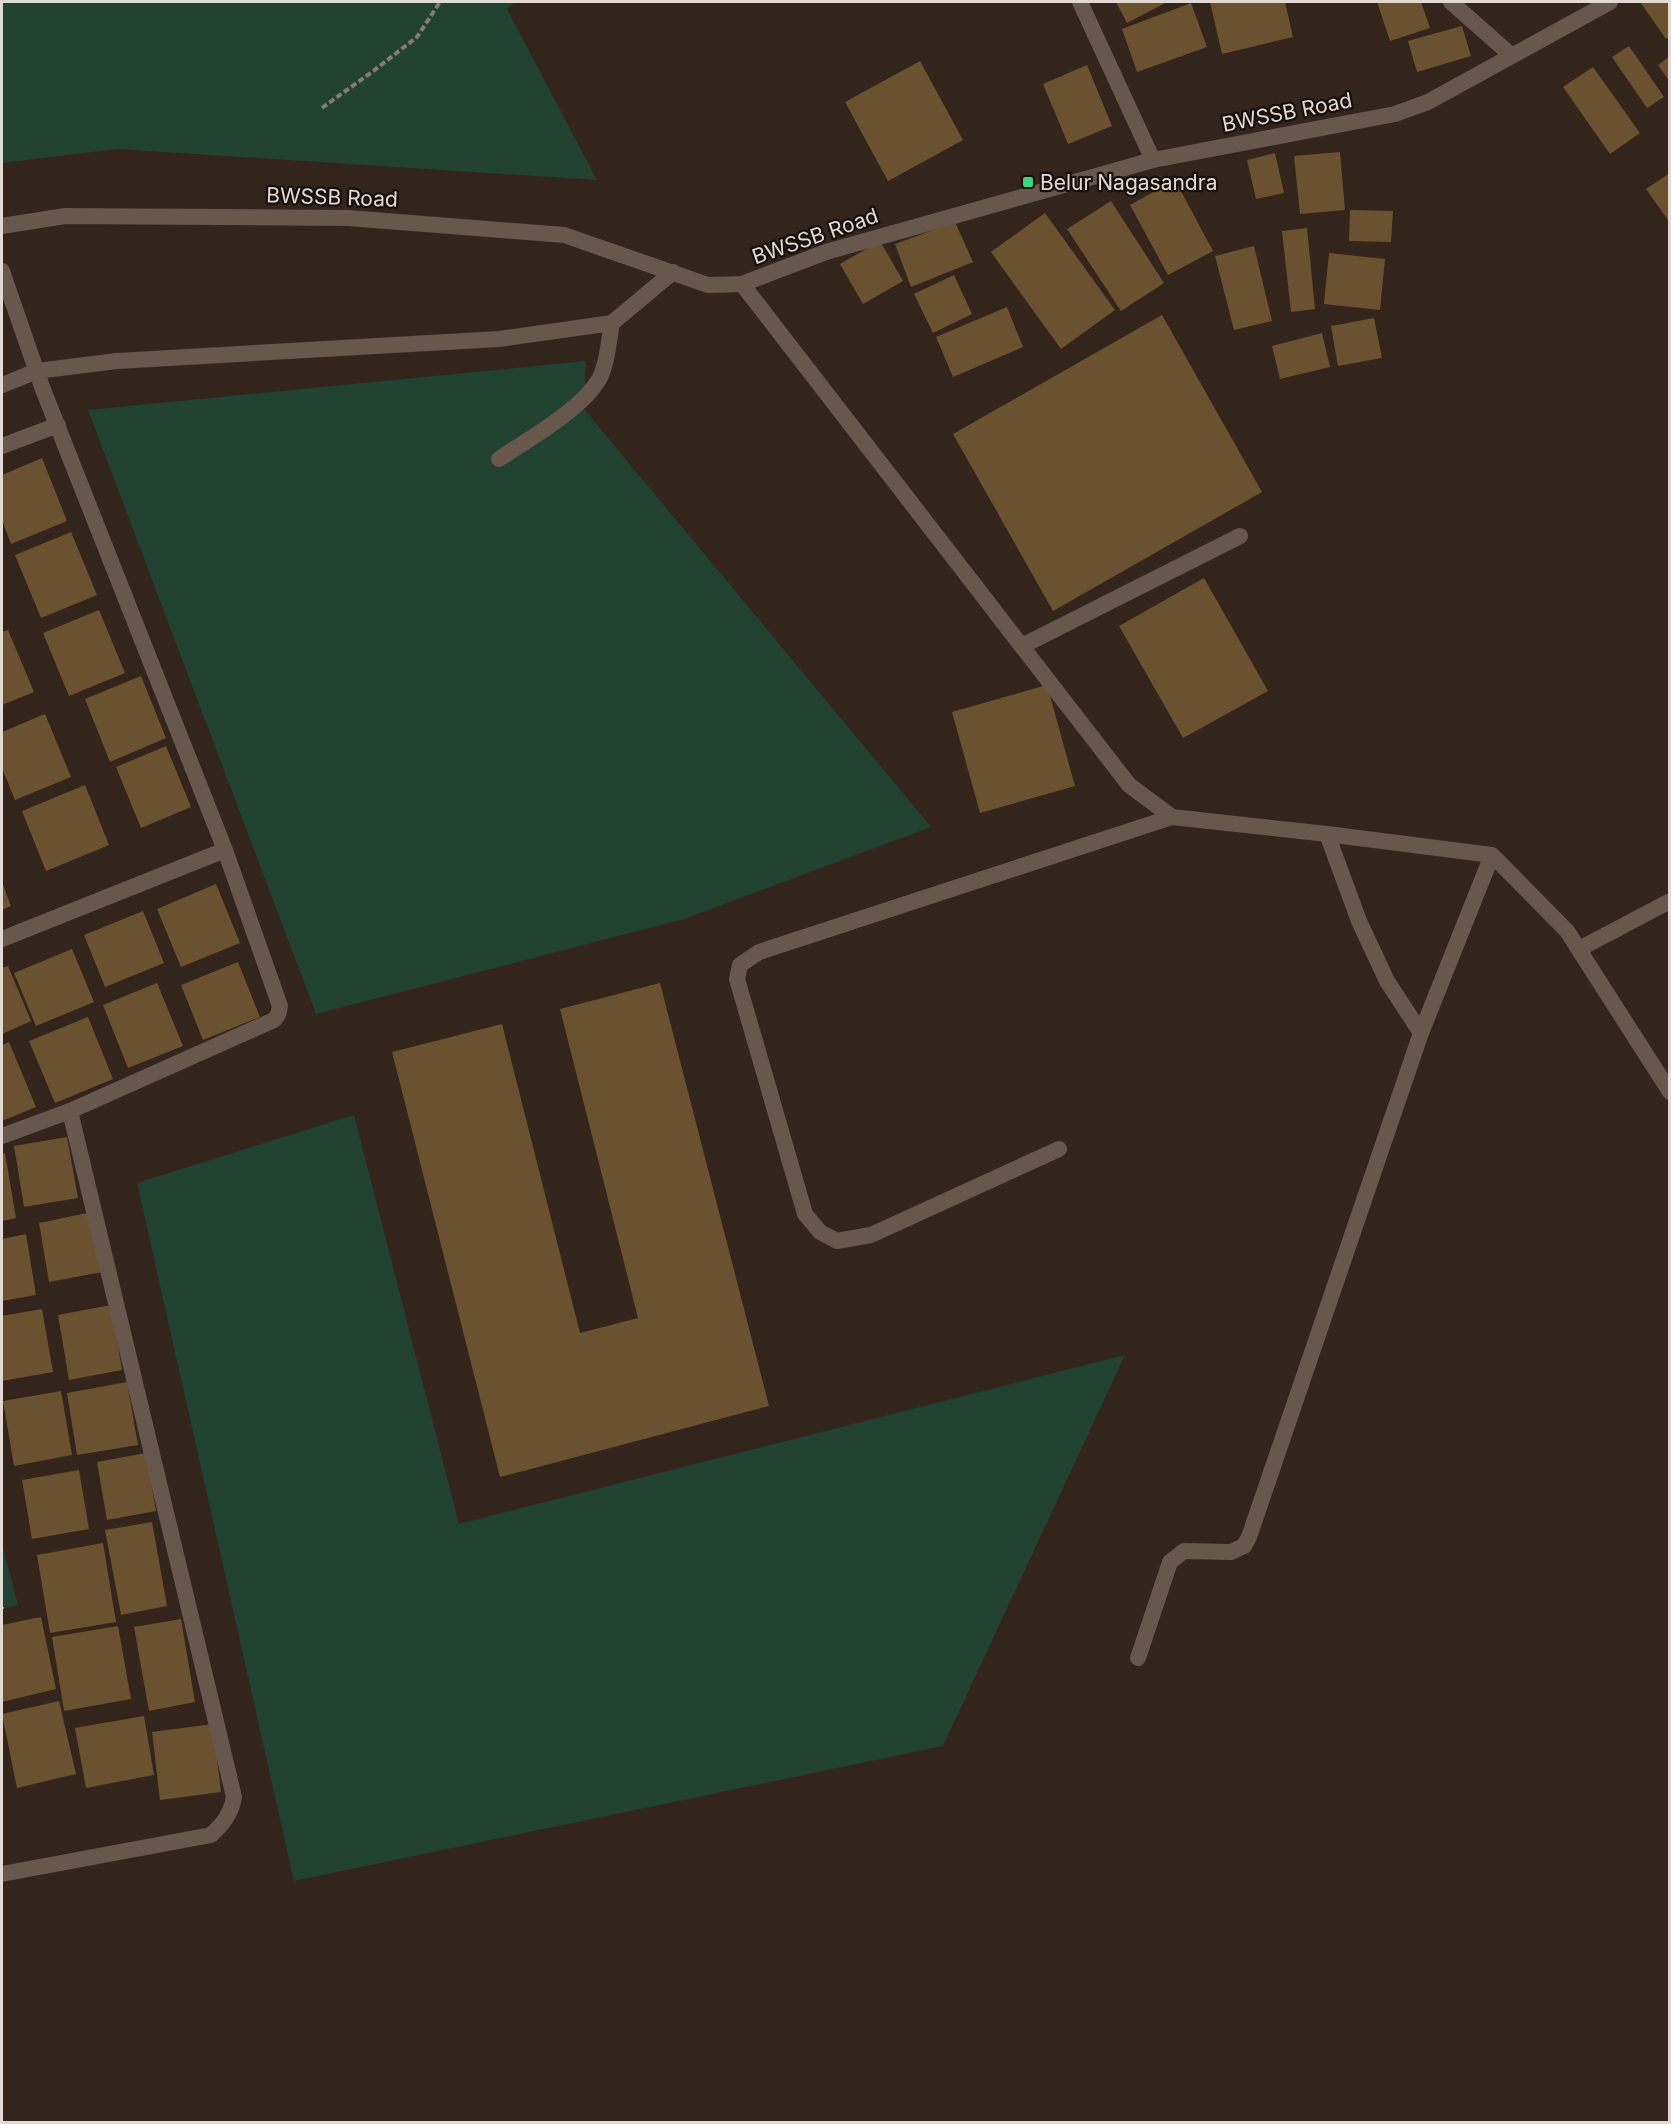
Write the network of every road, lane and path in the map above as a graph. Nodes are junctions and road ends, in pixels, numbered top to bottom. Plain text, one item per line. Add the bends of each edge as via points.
1 (440, 2) edge
2 (1080, 2) edge
3 (1450, 2) edge
4 (1610, 2) edge
5 (1512, 56) junction
6 (322, 108) dead end
7 (1153, 160) junction
8 (2, 226) edge
9 (2, 271) edge
10 (673, 272) junction
11 (742, 284) junction
12 (612, 323) junction
13 (37, 371) junction
14 (2, 385) edge
15 (58, 425) junction
16 (2, 446) edge
17 (499, 459) dead end
18 (1240, 536) dead end
19 (1022, 646) junction
20 (1172, 817) junction
21 (1327, 834) junction
22 (225, 850) junction
23 (1492, 855) junction
24 (1670, 901) edge
25 (2, 939) edge
26 (1579, 949) junction
27 (1421, 1033) junction
28 (1670, 1092) edge
29 (70, 1111) junction
30 (2, 1136) edge
31 (1059, 1149) dead end
32 (1138, 1658) dead end
33 (2, 1874) edge

1 - 6 path via 417,37
2 - 7 street
3 - 5 street
4 - 5 street, BWSSB Road
5 - 7 street, BWSSB Road via 1428,102 1395,114
7 - 11 street, BWSSB Road via 826,252
8 - 10 street, BWSSB Road via 65,216 348,218 564,235
9 - 13 street
10 - 11 street, BWSSB Road via 708,285
10 - 12 street
11 - 19 street
12 - 13 street via 499,339 117,361
12 - 17 street via 602,373 590,393
13 - 14 street
13 - 15 street
15 - 16 street
15 - 22 street
18 - 19 street
19 - 20 street via 1129,785
20 - 21 street
20 - 31 street via 759,952 740,965 737,979 805,1214 820,1232 837,1241 871,1235
21 - 23 street
21 - 27 street via 1359,921 1387,981
22 - 25 street
22 - 29 street via 280,1006 278,1016
23 - 26 street via 1567,931
23 - 27 street
24 - 26 street
26 - 28 street
27 - 32 street via 1249,1537 1244,1546 1231,1552 1184,1551 1170,1562
29 - 30 street
29 - 33 street via 234,1797 231,1811 211,1835

